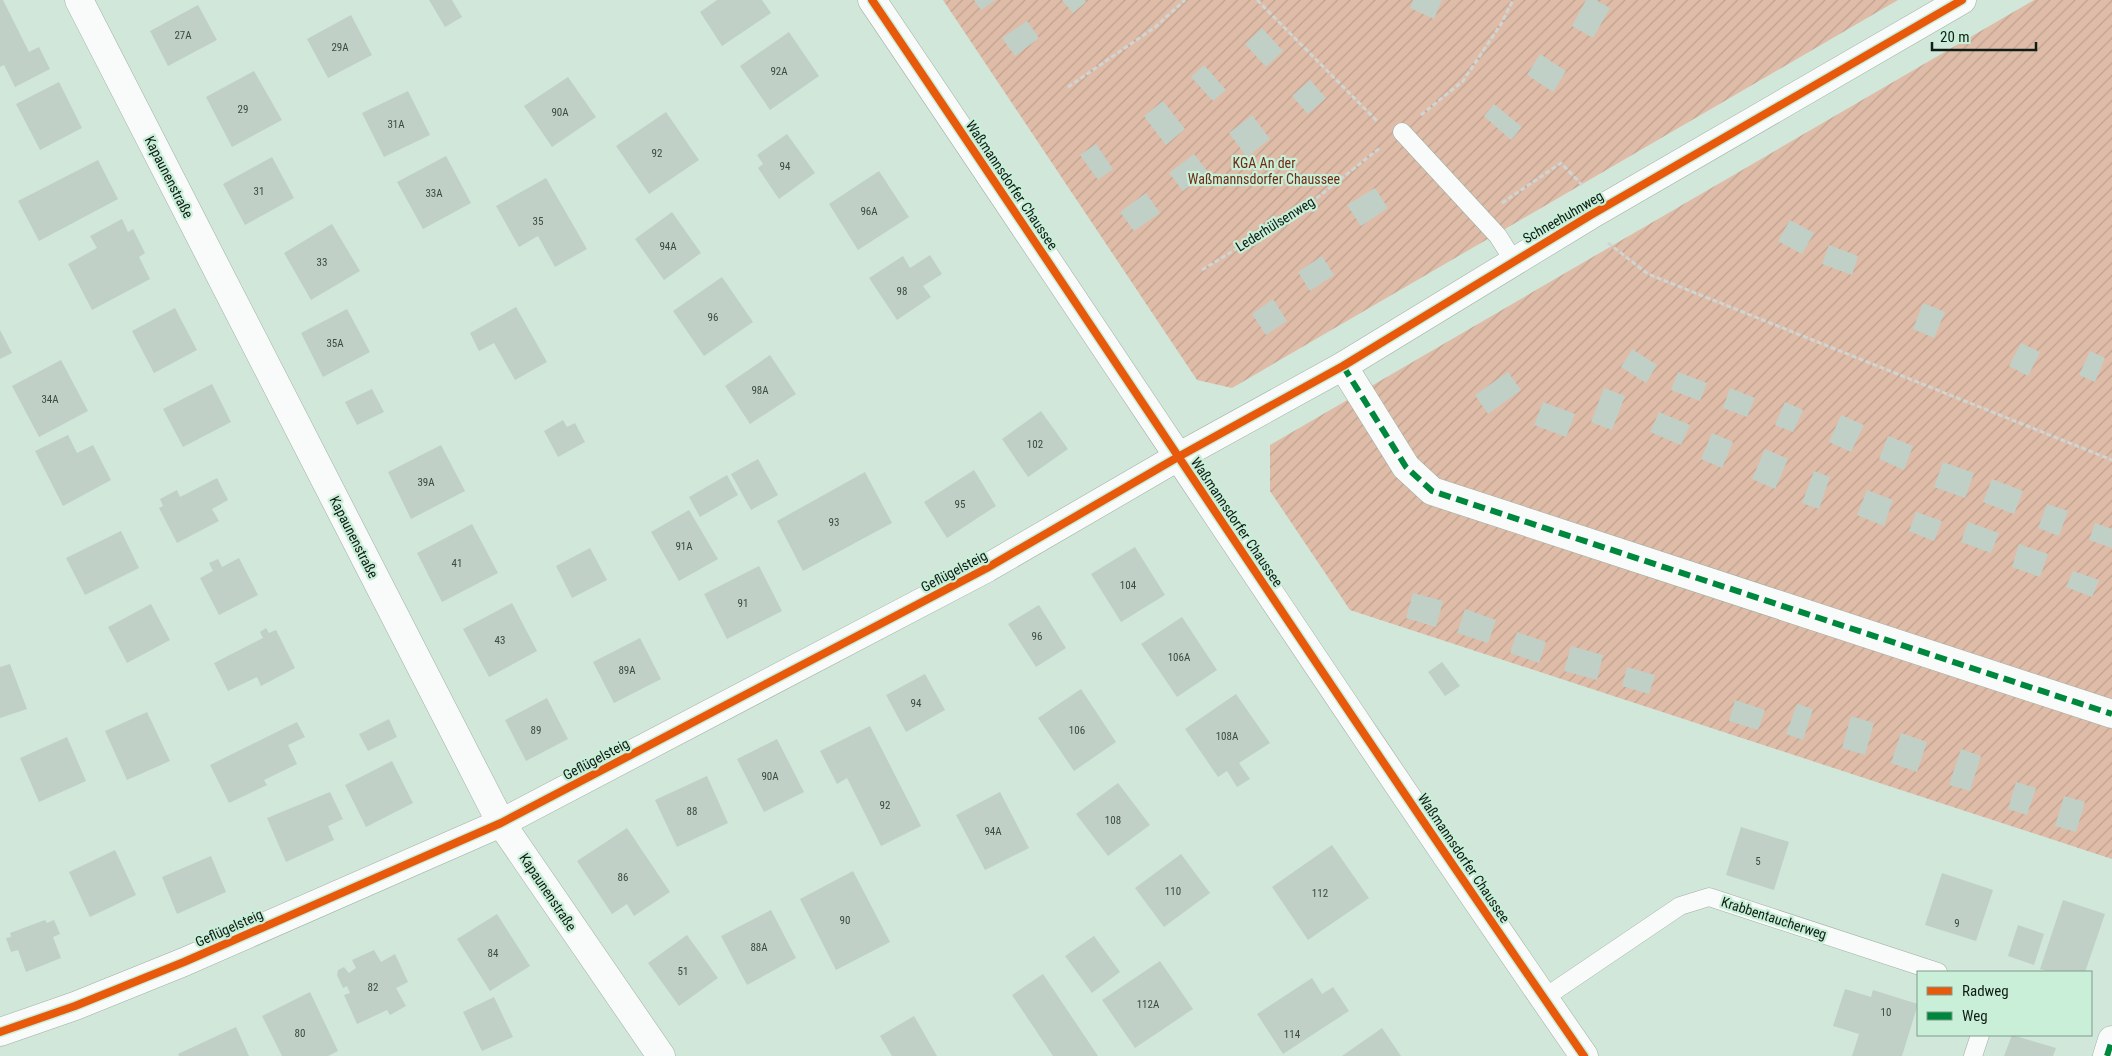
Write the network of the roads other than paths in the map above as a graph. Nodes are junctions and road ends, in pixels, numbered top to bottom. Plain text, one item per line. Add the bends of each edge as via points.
1 (79, 0) edge
2 (872, 0) edge
3 (1962, 0) edge
4 (1398, 135) road end
5 (1513, 260) junction
6 (1343, 366) junction
7 (1178, 457) junction
8 (2112, 714) edge
9 (501, 823) junction
10 (1935, 971) edge
11 (1544, 998) junction
12 (0, 1032) edge
13 (1980, 1036) edge
14 (2112, 1040) edge
15 (661, 1056) edge
16 (1584, 1056) edge
17 (1973, 1056) edge
18 (2107, 1056) edge

1 - 9 street, Kapaunenstraße
2 - 7 street, Waßmannsdorfer Chaussee
3 - 5 street, Schneehuhnweg
4 - 5 lane via 1498,236
5 - 6 street, Schneehuhnweg
6 - 7 street, Schneehuhnweg
6 - 8 street via 1406,467 1432,491
7 - 9 street, Geflügelsteig via 987,568
7 - 11 street, Waßmannsdorfer Chaussee
9 - 12 street, Geflügelsteig via 184,962
9 - 15 street, Kapaunenstraße
10 - 11 lane, Krabbentaucherweg via 1709,897 1680,906
11 - 16 street, Waßmannsdorfer Chaussee
13 - 17 lane
14 - 18 street

